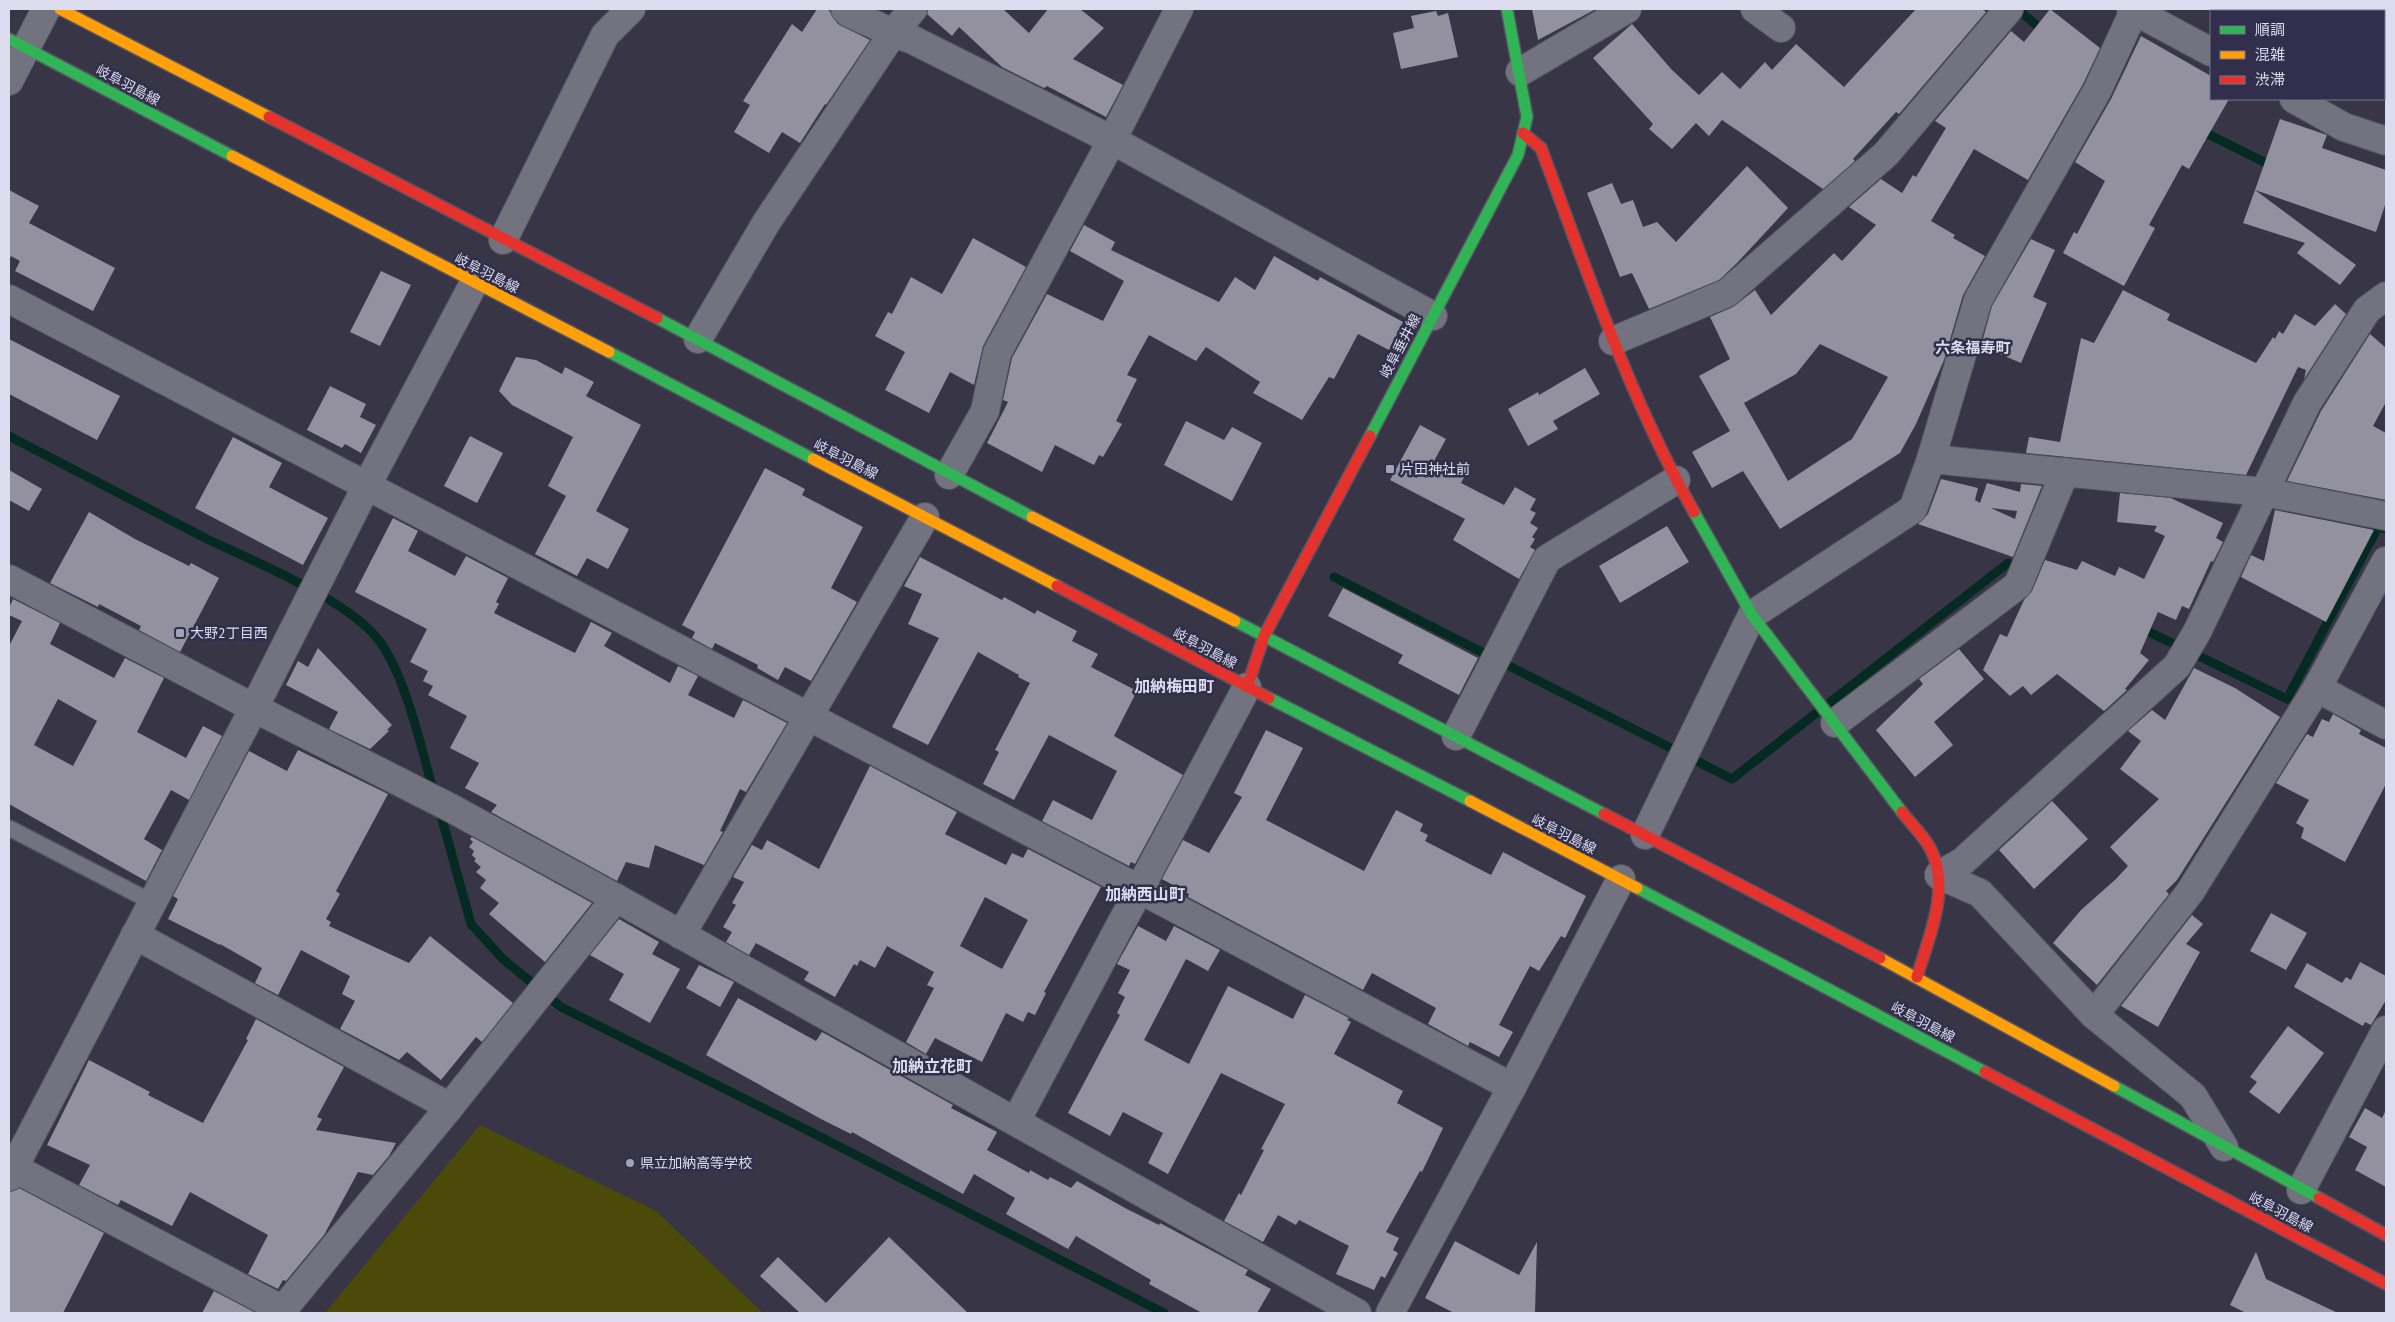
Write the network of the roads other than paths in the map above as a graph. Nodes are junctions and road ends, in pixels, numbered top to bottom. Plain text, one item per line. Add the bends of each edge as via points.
1 (46, 9) edge
2 (60, 9) edge
3 (631, 9) edge
4 (845, 9) edge
5 (913, 9) edge
6 (1179, 9) edge
7 (1507, 9) edge
8 (1627, 9) edge
9 (1755, 9) edge
10 (2009, 9) edge
11 (2133, 10) edge
12 (1781, 28) dead end
13 (892, 33) junction
14 (17, 44) edge
15 (2210, 51) edge
16 (1520, 72) junction
17 (9, 81) edge
18 (2296, 100) edge
19 (1523, 133) junction
20 (1112, 140) junction
21 (2386, 141) edge
22 (503, 240) junction
23 (474, 283) junction
24 (2386, 296) edge
25 (9, 299) edge
26 (1433, 316) junction
27 (698, 340) junction
28 (1613, 341) junction
29 (1931, 459) junction
30 (2065, 472) junction
31 (949, 474) junction
32 (1676, 480) junction
33 (366, 487) junction
34 (2264, 492) junction
35 (2386, 516) edge
36 (925, 517) junction
37 (2386, 561) edge
38 (9, 579) edge
39 (1752, 615) junction
40 (1264, 636) junction
41 (1247, 687) junction
42 (2317, 688) junction
43 (254, 708) junction
44 (809, 717) junction
45 (1834, 723) junction
46 (2386, 725) edge
47 (1456, 736) junction
48 (9, 828) edge
49 (1645, 835) junction
50 (1939, 875) junction
51 (1621, 879) junction
52 (1139, 888) junction
53 (616, 898) junction
54 (152, 902) junction
55 (135, 935) junction
56 (681, 935) junction
57 (1917, 977) junction
58 (2094, 1015) junction
59 (2386, 1030) edge
60 (1512, 1087) junction
61 (448, 1109) junction
62 (1016, 1122) junction
63 (2224, 1147) junction
64 (11, 1172) edge
65 (2301, 1190) junction
66 (2386, 1235) edge
67 (2386, 1284) edge
68 (282, 1312) edge
69 (1357, 1313) edge
70 (1390, 1313) edge

1 - 14 street
2 - 22 main road
3 - 22 street via 605,35
4 - 13 street
5 - 13 street
6 - 20 street
7 - 16 main road, 岐阜垂井線
8 - 16 street
9 - 12 street
10 - 28 street via 1886,154 1726,292
11 - 15 street
11 - 29 street via 2097,92 1978,300
13 - 20 street via 913,40
13 - 27 street via 766,223
14 - 17 street
14 - 23 main road, 岐阜羽島線
16 - 19 main road, 岐阜垂井線 via 1527,118
18 - 21 street via 2344,127
19 - 26 main road, 岐阜垂井線 via 1518,155
19 - 28 main road via 1541,148
20 - 26 street
20 - 31 street via 997,353 985,411
22 - 27 main road
23 - 33 street
23 - 36 main road, 岐阜羽島線
24 - 34 street via 2367,310 2308,403
25 - 33 street
26 - 40 main road, 岐阜垂井線
27 - 31 main road
28 - 32 main road
29 - 30 street
29 - 39 street via 1913,509
30 - 34 street
30 - 45 street via 2018,585
31 - 40 main road
32 - 39 main road
32 - 47 street via 1547,559
33 - 43 street
33 - 44 street
34 - 35 street
34 - 50 street via 2197,632 2177,666 1962,862
36 - 41 main road, 岐阜羽島線
36 - 44 street
37 - 42 street
38 - 43 street
39 - 45 main road
39 - 49 street
40 - 41 main road, 岐阜垂井線
40 - 47 main road
41 - 51 main road, 岐阜羽島線
41 - 52 street
42 - 46 street
42 - 58 street via 2190,892
43 - 53 street via 409,786
43 - 54 street
44 - 52 street
44 - 56 street
45 - 50 main road via 1932,851
47 - 49 main road
48 - 54 lane
49 - 57 main road
50 - 57 main road via 1936,912
50 - 58 street via 1980,893
51 - 60 street
51 - 67 main road, 岐阜羽島線
52 - 60 street
52 - 62 street
53 - 56 street
53 - 61 street
54 - 55 street
55 - 61 street via 439,1101
55 - 64 street
56 - 62 street
57 - 63 main road
58 - 63 street via 2193,1096
59 - 65 street
60 - 70 street
61 - 68 street
62 - 69 street
63 - 65 main road
64 - 68 street
65 - 66 main road

